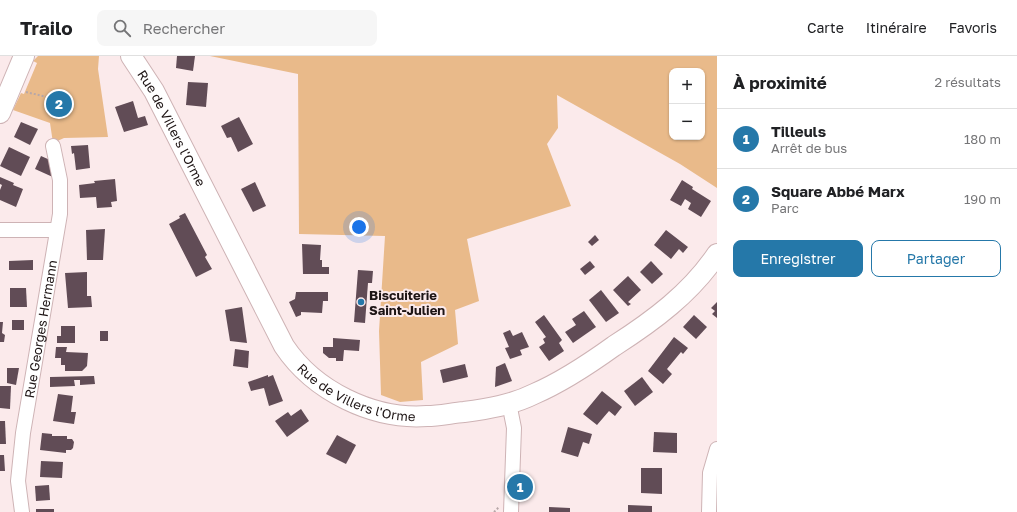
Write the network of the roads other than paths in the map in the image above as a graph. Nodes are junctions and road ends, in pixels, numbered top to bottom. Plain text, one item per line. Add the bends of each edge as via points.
1 (131, 56) edge
2 (25, 57) edge
3 (0, 113) edge
4 (53, 146) dead end
5 (0, 230) edge
6 (57, 230) junction
7 (717, 254) edge
8 (509, 403) junction
9 (717, 449) edge
10 (22, 512) edge
11 (511, 512) edge
12 (709, 512) edge

1 - 8 main road, Rue de Villers l'Orme via 154,91 284,346 305,372 318,383 351,401 401,415 427,416 480,410
2 - 3 main road
4 - 6 street, Rue Georges Hermann via 61,199
5 - 6 street
6 - 10 street, Rue Georges Hermann via 23,433 18,481
7 - 8 main road, Rue de Villers l'Orme via 687,290 641,329 552,385
8 - 11 street via 514,428
9 - 12 street via 710,472

